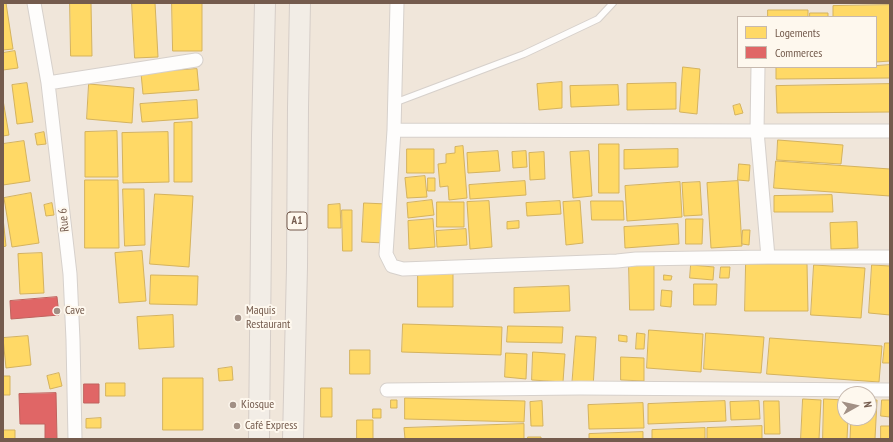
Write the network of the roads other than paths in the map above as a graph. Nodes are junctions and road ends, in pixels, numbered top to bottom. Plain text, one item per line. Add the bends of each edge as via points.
1 (34, 3) edge
2 (265, 3) edge
3 (300, 3) edge
4 (397, 3) edge
5 (613, 3) edge
6 (196, 60) dead end
7 (758, 68) edge
8 (48, 83) junction
9 (394, 104) junction
10 (394, 130) junction
11 (890, 131) edge
12 (757, 132) junction
13 (768, 257) junction
14 (890, 257) edge
15 (387, 390) dead end
16 (890, 390) edge
17 (75, 439) edge
18 (259, 439) edge
19 (293, 439) edge

1 - 8 street, Rue 6
2 - 18 main road
3 - 19 main road, A1
4 - 9 street
5 - 9 lane via 598,19 524,54
6 - 8 street
7 - 12 street
8 - 17 street, Rue 6 via 70,274
9 - 10 street
10 - 12 street
10 - 13 street via 386,254 392,266 403,269 636,259
11 - 12 street
12 - 13 street
13 - 14 street
15 - 16 street

